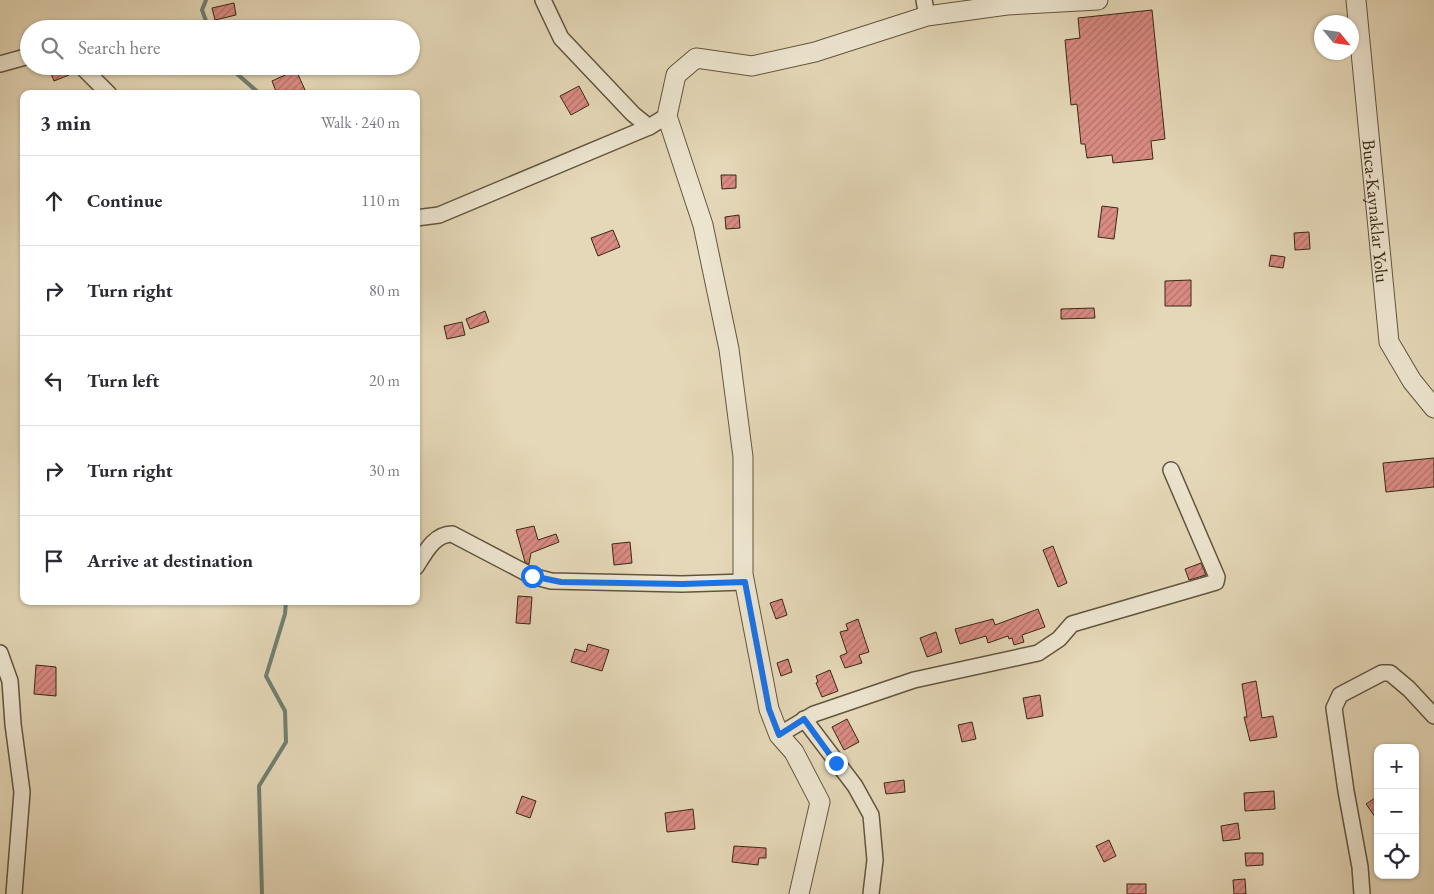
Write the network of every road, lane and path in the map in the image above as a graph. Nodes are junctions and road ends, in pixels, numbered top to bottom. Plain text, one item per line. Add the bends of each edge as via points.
1 (543, 0) edge
2 (1098, 0) edge
3 (1356, 0) edge
4 (926, 8) edge
5 (20, 58) edge
6 (0, 64) edge
7 (90, 75) edge
8 (105, 90) edge
9 (667, 116) junction
10 (649, 127) junction
11 (420, 217) edge
12 (1434, 408) edge
13 (1171, 470) dead end
14 (420, 561) edge
15 (745, 582) junction
16 (0, 653) edge
17 (1434, 716) edge
18 (804, 719) junction
19 (779, 735) junction
20 (14, 894) edge
21 (799, 894) edge
22 (871, 894) edge
23 (1362, 894) edge

1 - 10 street via 562,38
2 - 4 street
3 - 12 street, Buca-Kaynaklar Yolu via 1390,342 1412,381
4 - 9 street via 815,52 752,66 696,58 676,75
5 - 6 street
7 - 8 street
9 - 10 street
9 - 15 street via 703,225 729,349 744,457
10 - 11 street via 439,215
13 - 18 street via 1217,577 1216,582 1072,624 1059,639 1038,653 914,680
14 - 15 street via 430,545 442,535 452,534 532,576 551,581
15 - 19 street via 769,709
16 - 20 street via 10,681 12,724 22,792
17 - 23 street via 1390,673 1382,673 1340,695 1334,708
18 - 19 street
18 - 22 street via 855,786 871,815 875,860
19 - 21 street via 794,752 820,802

